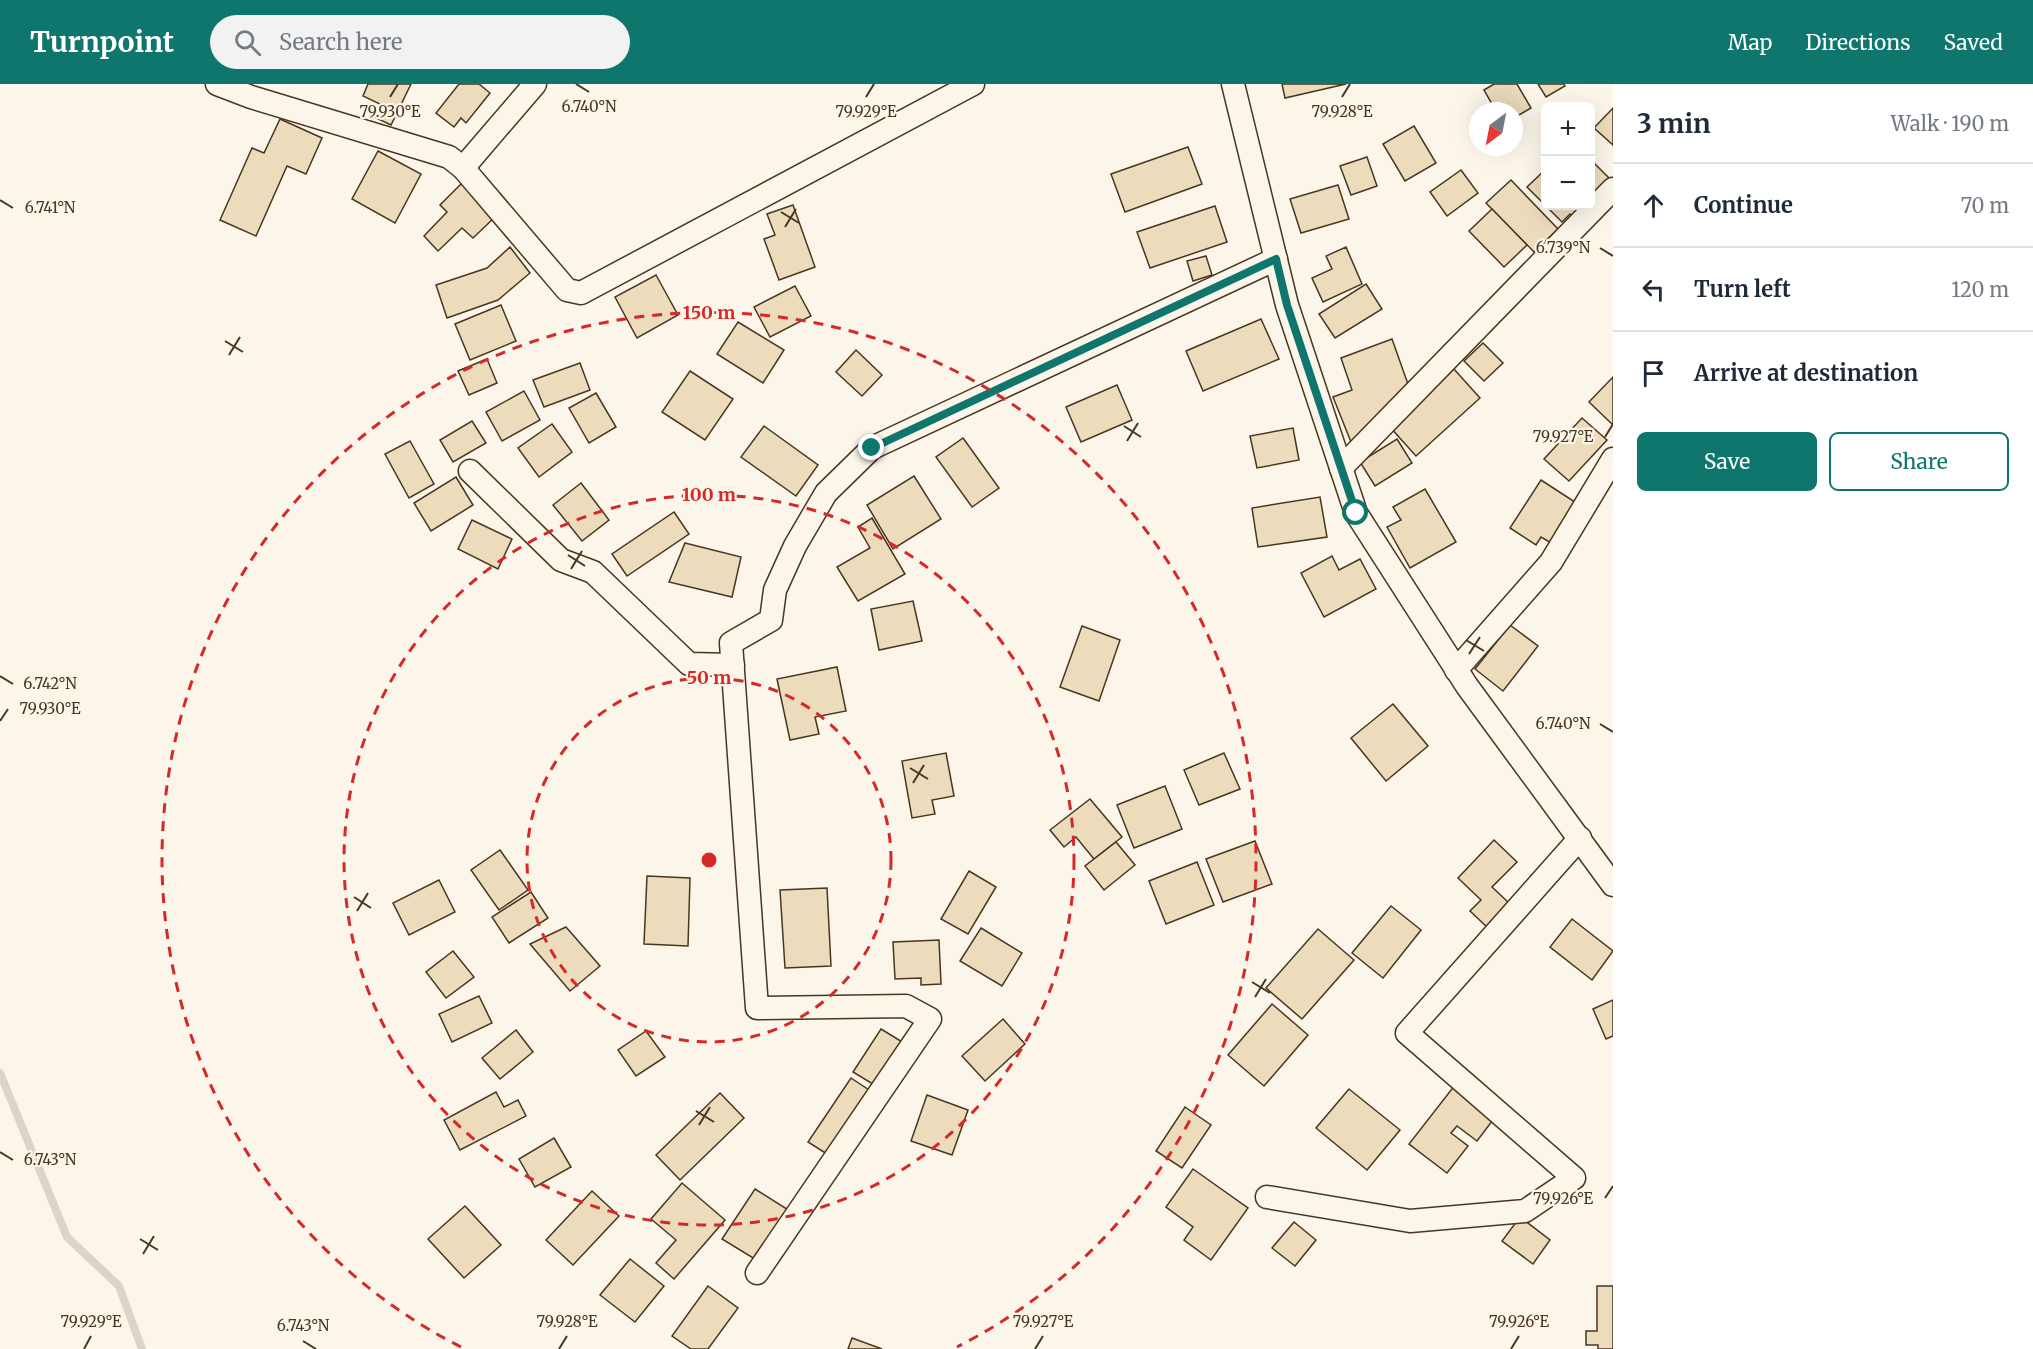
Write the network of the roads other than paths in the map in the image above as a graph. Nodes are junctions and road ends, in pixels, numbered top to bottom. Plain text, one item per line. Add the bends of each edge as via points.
1 (217, 84) edge
2 (535, 84) edge
3 (973, 84) edge
4 (1233, 84) edge
5 (463, 168) junction
6 (1613, 189) edge
7 (1276, 259) junction
8 (1613, 459) edge
9 (1341, 468) junction
10 (470, 471) dead end
11 (733, 665) junction
12 (1456, 670) junction
13 (1580, 838) junction
14 (1613, 885) edge
15 (1267, 1197) dead end
16 (757, 1273) dead end

1 - 5 street via 449,157
2 - 5 street
3 - 5 street via 581,293 567,290
4 - 7 street
6 - 9 street
7 - 9 street via 1287,305
7 - 11 street via 872,448 826,493 775,590 771,620 731,643
8 - 12 street via 1551,562
9 - 12 street via 1356,513
10 - 11 street via 561,560 593,572 690,664
11 - 16 street via 757,1008 906,1006 930,1019
12 - 13 street
13 - 14 street
13 - 15 street via 1407,1033 1574,1178 1525,1211 1410,1221

